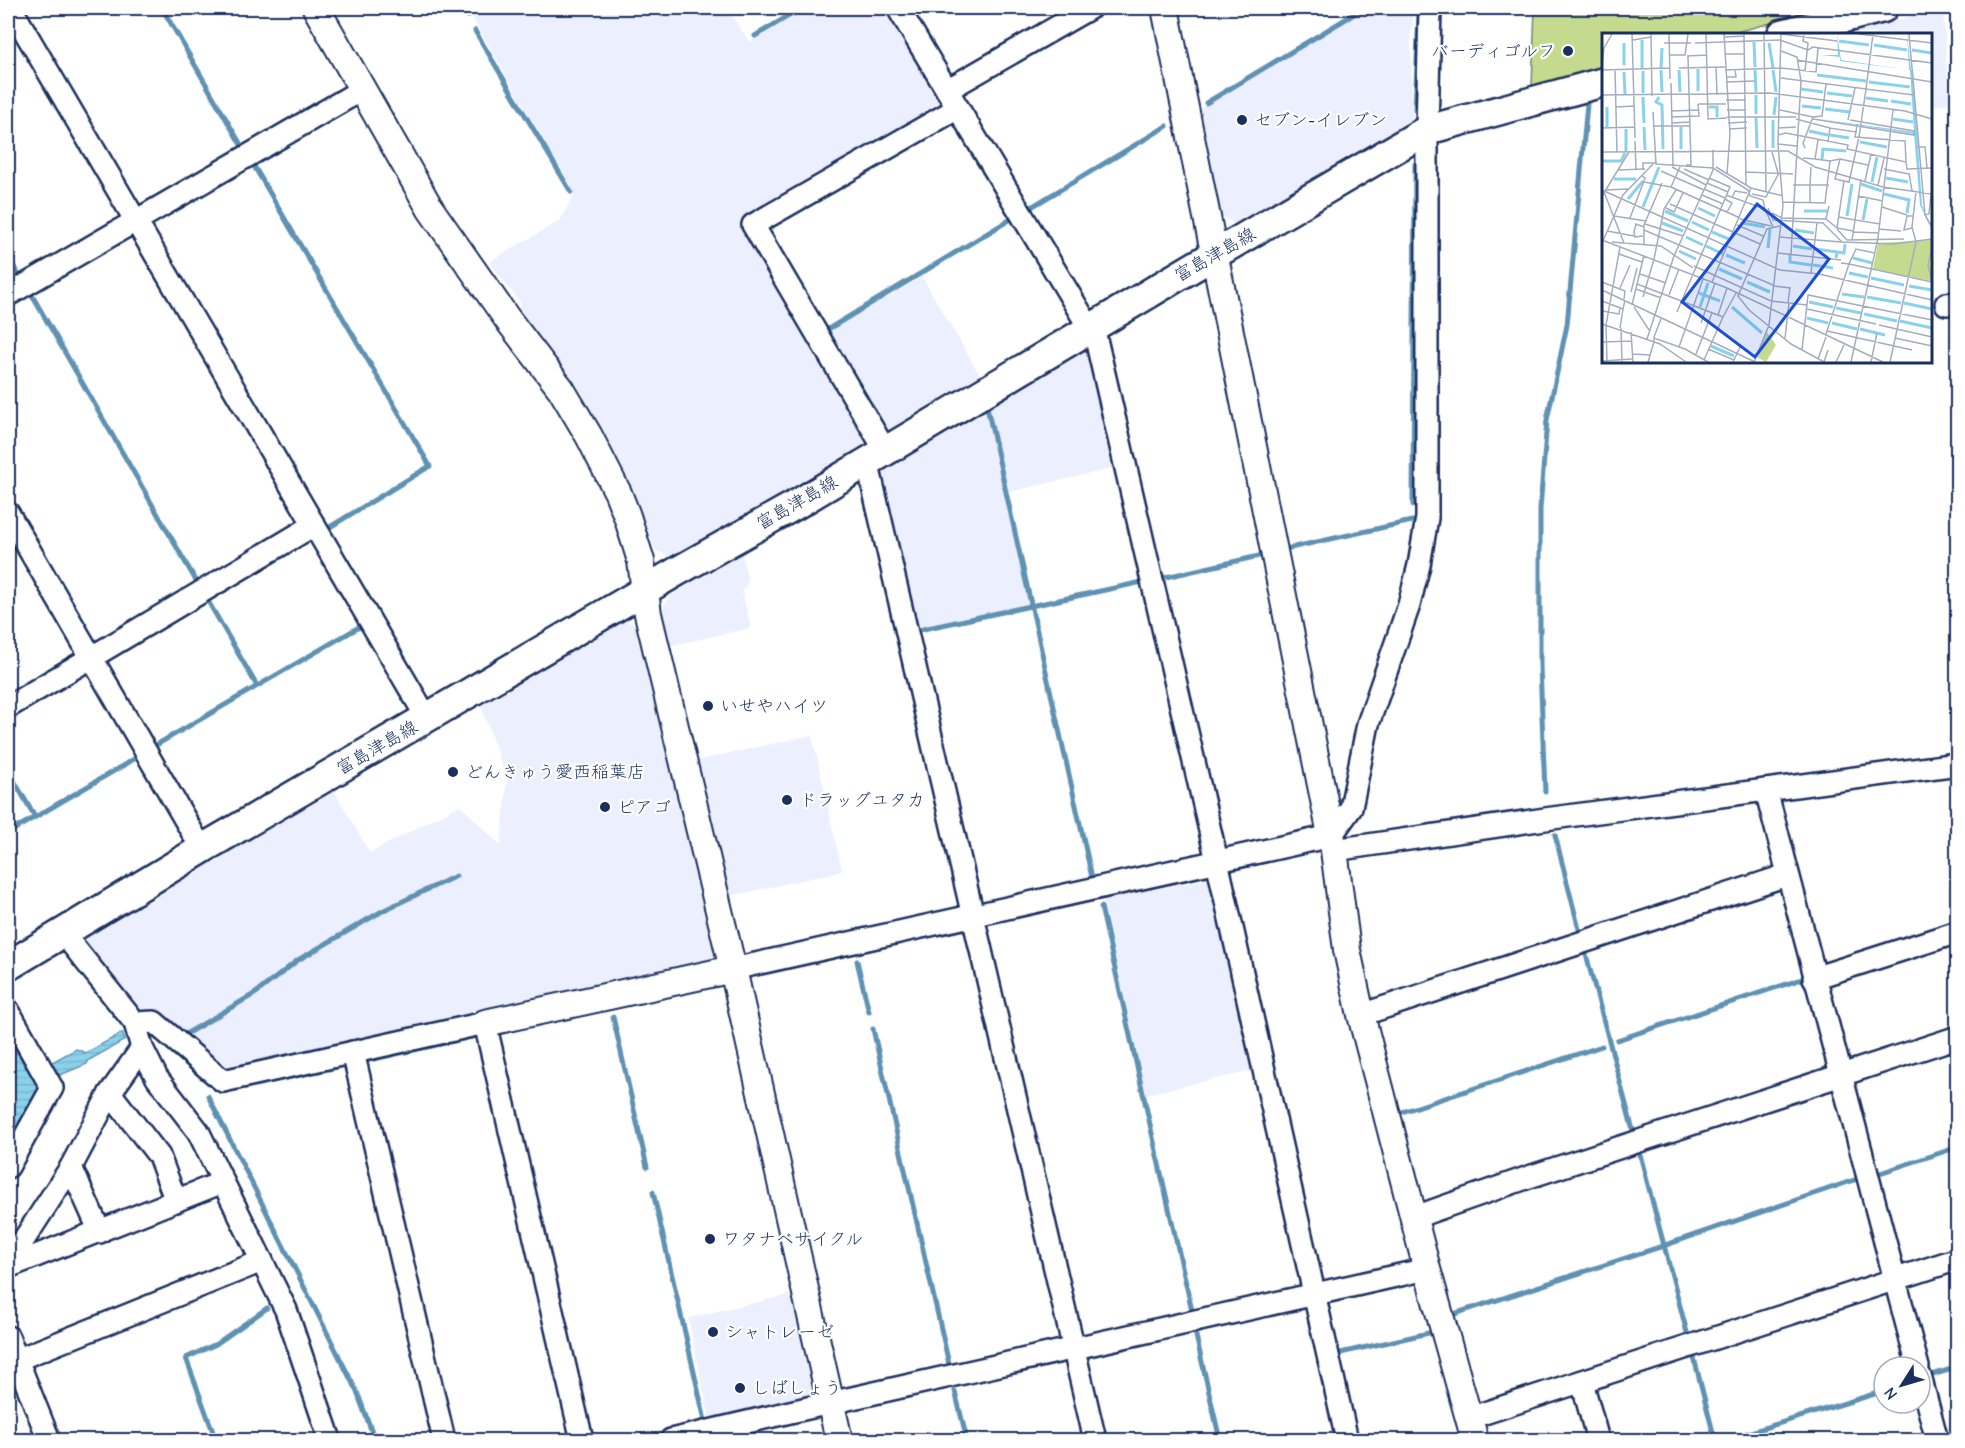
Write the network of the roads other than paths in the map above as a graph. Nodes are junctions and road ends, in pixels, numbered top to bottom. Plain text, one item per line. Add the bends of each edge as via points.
1 (11, 8) edge
2 (316, 8) edge
3 (898, 8) edge
4 (1089, 8) edge
5 (1166, 8) edge
6 (1430, 8) edge
7 (1883, 8) edge
8 (1786, 33) edge
9 (1602, 83) edge
10 (363, 89) junction
11 (952, 99) junction
12 (1426, 130) junction
13 (134, 221) junction
14 (1215, 254) junction
15 (8, 295) edge
16 (1091, 329) junction
17 (876, 456) junction
18 (8, 513) edge
19 (315, 525) junction
20 (645, 591) junction
21 (90, 658) junction
22 (8, 706) edge
23 (427, 718) junction
24 (1958, 764) edge
25 (1766, 790) junction
26 (1332, 843) junction
27 (202, 849) junction
28 (1218, 869) junction
29 (1787, 875) junction
30 (973, 916) junction
31 (1958, 932) edge
32 (63, 933) junction
33 (8, 966) edge
34 (733, 969) junction
35 (1814, 978) junction
36 (8, 1010) edge
37 (1361, 1015) junction
38 (135, 1023) junction
39 (485, 1023) junction
40 (1958, 1038) edge
41 (142, 1048) junction
42 (353, 1052) junction
43 (1840, 1076) junction
44 (110, 1093) junction
45 (8, 1167) edge
46 (70, 1167) junction
47 (223, 1182) junction
48 (176, 1201) junction
49 (1415, 1217) junction
50 (100, 1232) junction
51 (1958, 1259) edge
52 (262, 1261) junction
53 (8, 1265) edge
54 (1427, 1269) junction
55 (1894, 1280) junction
56 (1315, 1294) junction
57 (8, 1337) edge
58 (1074, 1349) junction
59 (1915, 1355) edge
60 (16, 1360) junction
61 (1582, 1382) junction
62 (829, 1403) junction
63 (1930, 1415) edge
64 (1472, 1429) edge
65 (49, 1440) edge
66 (330, 1440) edge
67 (444, 1440) edge
68 (582, 1440) edge
69 (671, 1440) edge
70 (839, 1440) edge
71 (1095, 1440) edge
72 (1347, 1440) edge
73 (1598, 1440) edge
74 (1937, 1440) edge

1 - 13 street
2 - 10 street
3 - 11 street
4 - 11 street
5 - 14 street
6 - 12 street
7 - 8 main road
9 - 12 main road, 富島津島線
10 - 13 street
10 - 20 street via 431,210 561,389 589,436 627,516
11 - 16 street
11 - 17 street via 753,225
12 - 14 main road, 富島津島線
12 - 26 street via 1426,518 1409,605 1368,724 1351,808
13 - 15 street
13 - 19 street
14 - 16 main road, 富島津島線
14 - 26 street
16 - 17 main road, 富島津島線
16 - 28 street
17 - 20 main road, 富島津島線
17 - 30 street
18 - 21 street
19 - 21 street
19 - 23 street
20 - 23 main road, 富島津島線
20 - 34 street
21 - 22 street
21 - 27 street
23 - 27 main road, 富島津島線
24 - 25 street
25 - 26 street
25 - 29 street
26 - 28 street
26 - 37 street
27 - 32 main road, 富島津島線
28 - 30 street
28 - 56 street
29 - 35 street
29 - 37 street
30 - 34 street
30 - 58 street
31 - 35 street
32 - 33 main road, 富島津島線
32 - 38 street
34 - 39 street
34 - 62 street
35 - 43 street
36 - 45 street via 52,1088
37 - 49 street
38 - 41 street
38 - 42 street via 154,1022 223,1081
39 - 42 street
39 - 68 street
40 - 43 street
41 - 44 street
41 - 47 street via 157,1078 198,1131
42 - 67 street
43 - 49 street
43 - 55 street
44 - 46 street
44 - 48 street via 159,1156
46 - 50 street
46 - 53 street
47 - 48 street
47 - 52 street
48 - 50 street
49 - 54 street
50 - 53 street
51 - 55 street
52 - 60 street
52 - 66 street via 286,1310
54 - 56 street
54 - 64 street
55 - 59 street
55 - 61 street
56 - 58 street
56 - 72 street
57 - 60 street
58 - 62 street
58 - 71 street
60 - 65 street
61 - 64 street
61 - 73 street
62 - 69 street
62 - 70 street
63 - 74 street

